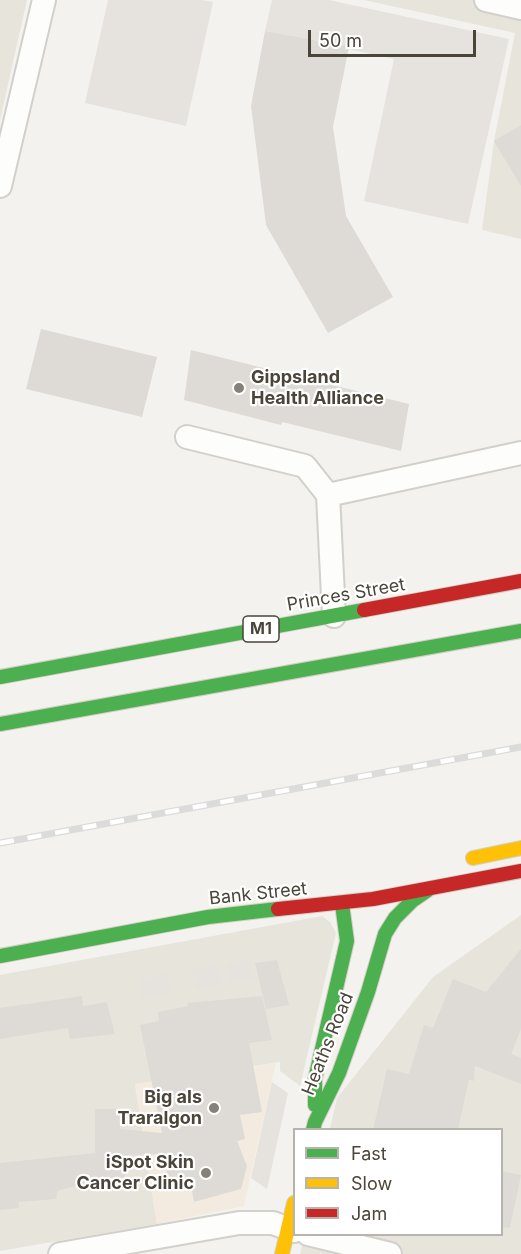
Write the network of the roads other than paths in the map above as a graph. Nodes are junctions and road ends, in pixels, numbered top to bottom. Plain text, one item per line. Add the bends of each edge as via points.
1 (44, 0) edge
2 (486, 0) edge
3 (521, 8) edge
4 (0, 186) edge
5 (187, 436) dead end
6 (521, 453) edge
7 (328, 495) junction
8 (521, 581) edge
9 (334, 616) junction
10 (521, 631) edge
11 (0, 677) edge
12 (0, 724) edge
13 (521, 848) edge
14 (461, 860) dead end
15 (521, 872) edge
16 (432, 888) junction
17 (271, 896) dead end
18 (342, 904) junction
19 (376, 908) junction
20 (208, 917) junction
21 (385, 934) junction
22 (0, 956) edge
23 (314, 1126) edge
24 (293, 1230) edge
25 (294, 1236) edge
26 (314, 1236) edge
27 (60, 1254) edge
28 (282, 1254) edge
29 (390, 1254) edge

1 - 4 street
2 - 3 street
5 - 7 street via 305,466
6 - 7 street
7 - 9 street
8 - 9 main road, Princes Street / M1
9 - 11 main road, Princes Street / M1
10 - 12 main road
13 - 14 main road
15 - 16 main road, Bank Street
16 - 19 main road, Bank Street
16 - 21 main road, Heaths Road via 412,901
17 - 20 main road via 248,900
18 - 19 main road, Bank Street
18 - 19 main road via 355,887
18 - 20 main road, Bank Street
18 - 23 main road, Heaths Road via 347,941 315,1079
19 - 21 main road
20 - 22 main road, Bank Street
21 - 23 main road, Heaths Road via 339,1073
24 - 27 street via 273,1223 239,1222
25 - 28 main road
26 - 29 street

